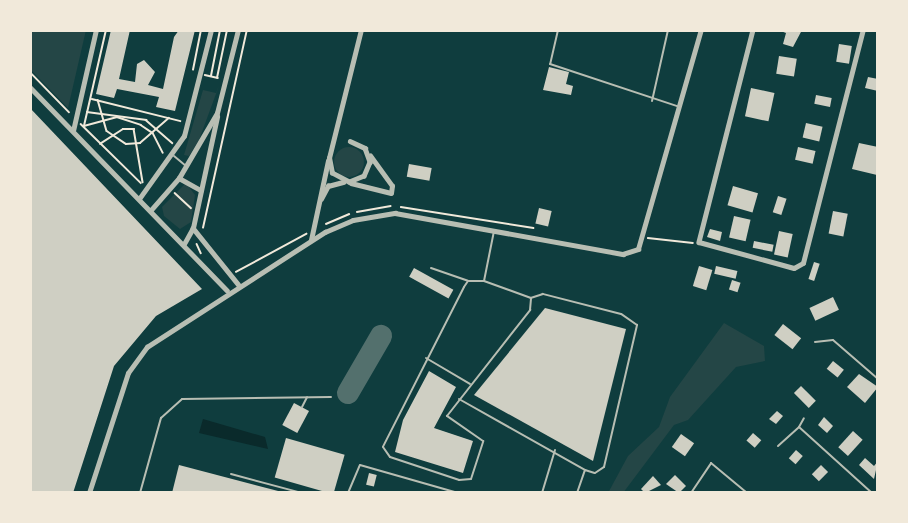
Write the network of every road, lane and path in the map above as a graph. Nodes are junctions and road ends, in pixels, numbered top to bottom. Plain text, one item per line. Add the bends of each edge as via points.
1 (96, 30) edge
2 (106, 30) edge
3 (201, 30) edge
4 (211, 30) edge
5 (220, 30) edge
6 (227, 30) edge
7 (238, 30) edge
8 (247, 30) edge
9 (361, 30) edge
10 (558, 30) edge
11 (668, 30) edge
12 (701, 30) edge
13 (753, 30) edge
14 (863, 30) edge
15 (30, 72) edge
16 (193, 72) junction
17 (202, 74) junction
18 (210, 76) junction
19 (217, 78) junction
20 (227, 80) junction
21 (191, 81) dead end
22 (236, 82) junction
23 (30, 87) edge
24 (90, 99) junction
25 (98, 100) junction
26 (652, 101) junction
27 (680, 107) junction
28 (87, 112) junction
29 (100, 112) junction
30 (217, 113) junction
31 (183, 115) dead end
32 (75, 118) junction
33 (169, 118) junction
34 (101, 119) junction
35 (128, 121) junction
36 (181, 121) junction
37 (138, 124) junction
38 (84, 126) junction
39 (127, 127) junction
40 (134, 129) junction
41 (158, 129) junction
42 (73, 131) junction
43 (178, 132) dead end
44 (153, 133) junction
45 (111, 136) junction
46 (175, 138) dead end
47 (350, 141) dead end
48 (140, 143) junction
49 (173, 143) junction
50 (100, 144) junction
51 (369, 154) junction
52 (174, 156) junction
53 (329, 158) junction
54 (188, 166) junction
55 (148, 178) dead end
56 (180, 178) junction
57 (347, 182) junction
58 (143, 183) junction
59 (170, 189) junction
60 (201, 190) junction
61 (139, 199) junction
62 (318, 204) junction
63 (151, 210) junction
64 (196, 211) junction
65 (206, 214) junction
66 (193, 228) junction
67 (533, 228) dead end
68 (314, 230) junction
69 (494, 231) junction
70 (200, 234) junction
71 (644, 238) junction
72 (311, 240) junction
73 (699, 242) junction
74 (184, 244) junction
75 (203, 255) dead end
76 (431, 268) dead end
77 (231, 275) junction
78 (468, 281) junction
79 (484, 281) junction
80 (237, 284) junction
81 (227, 290) junction
82 (531, 298) junction
83 (815, 342) dead end
84 (426, 358) junction
85 (878, 379) edge
86 (470, 384) junction
87 (307, 397) junction
88 (331, 397) dead end
89 (459, 399) junction
90 (302, 407) dead end
91 (804, 418) dead end
92 (799, 427) junction
93 (778, 446) dead end
94 (555, 450) junction
95 (585, 470) junction
96 (231, 474) dead end
97 (876, 492) edge
98 (89, 493) edge
99 (140, 493) edge
100 (302, 493) edge
101 (348, 493) edge
102 (458, 493) edge
103 (542, 493) edge
104 (577, 493) edge
105 (691, 493) edge
106 (747, 493) edge

1 - 32 street
2 - 24 path
3 - 16 path
4 - 17 street
5 - 18 path
6 - 19 path
7 - 20 street
8 - 22 path
9 - 53 street
10 - 26 lane via 550,64 587,73
11 - 26 lane
12 - 27 street
13 - 73 street
14 - 73 street via 803,263 794,268
15 - 32 path
16 - 17 path
16 - 21 path
17 - 18 path
17 - 52 street
18 - 19 path
19 - 20 path
20 - 22 path
20 - 30 street
22 - 65 path
23 - 42 street
24 - 25 path
24 - 28 path
25 - 29 path
25 - 33 path
26 - 27 lane
27 - 71 street
28 - 29 path
28 - 38 path
29 - 34 path
29 - 41 path via 135,116
30 - 54 street
30 - 60 street
31 - 36 path
32 - 38 path
32 - 42 street
33 - 36 path
33 - 41 path
34 - 35 path
34 - 38 path
34 - 45 path
35 - 37 path
35 - 39 path
36 - 43 path
37 - 40 path
37 - 44 path
38 - 50 path
39 - 40 path
39 - 45 path
40 - 48 path
41 - 44 path
41 - 49 path
42 - 61 street
44 - 48 path
44 - 49 path via 164,157
45 - 48 path via 126,144
45 - 50 path
46 - 49 path
47 - 51 street
48 - 58 path
50 - 58 path
51 - 57 street via 364,176
51 - 57 street via 392,186 391,193
52 - 54 lane
52 - 61 street
53 - 57 street via 332,173
53 - 62 street
54 - 56 street
55 - 58 path
56 - 59 street
56 - 60 street
57 - 62 street via 328,186
59 - 63 street
59 - 64 path
60 - 64 street
61 - 63 street
62 - 68 street
63 - 74 street
64 - 65 path
64 - 66 street
65 - 70 path
66 - 70 street
66 - 74 street
67 - 68 path via 385,206 350,213
68 - 72 street
68 - 77 path
69 - 71 street via 623,254 638,249
69 - 72 street via 377,214
69 - 79 lane
70 - 75 path
70 - 77 street
71 - 73 path
72 - 80 street
74 - 81 street
76 - 78 lane
77 - 80 street
78 - 79 lane
78 - 84 lane
79 - 82 lane
80 - 81 street
81 - 98 street via 147,347 132,367
82 - 86 lane via 530,310
82 - 95 lane via 543,294 621,314 637,325 604,467 595,473
83 - 85 lane via 833,340
84 - 86 lane
84 - 89 lane via 385,434 382,447 390,457 459,480 471,479 483,441 480,434 448,422
86 - 89 lane
87 - 88 lane
87 - 90 lane
87 - 99 lane via 196,396 172,404 156,433
89 - 94 lane
91 - 92 lane
92 - 93 lane
92 - 97 lane
94 - 95 lane
94 - 103 lane
95 - 104 lane
96 - 100 lane
101 - 102 lane via 360,465
105 - 106 lane via 711,463

